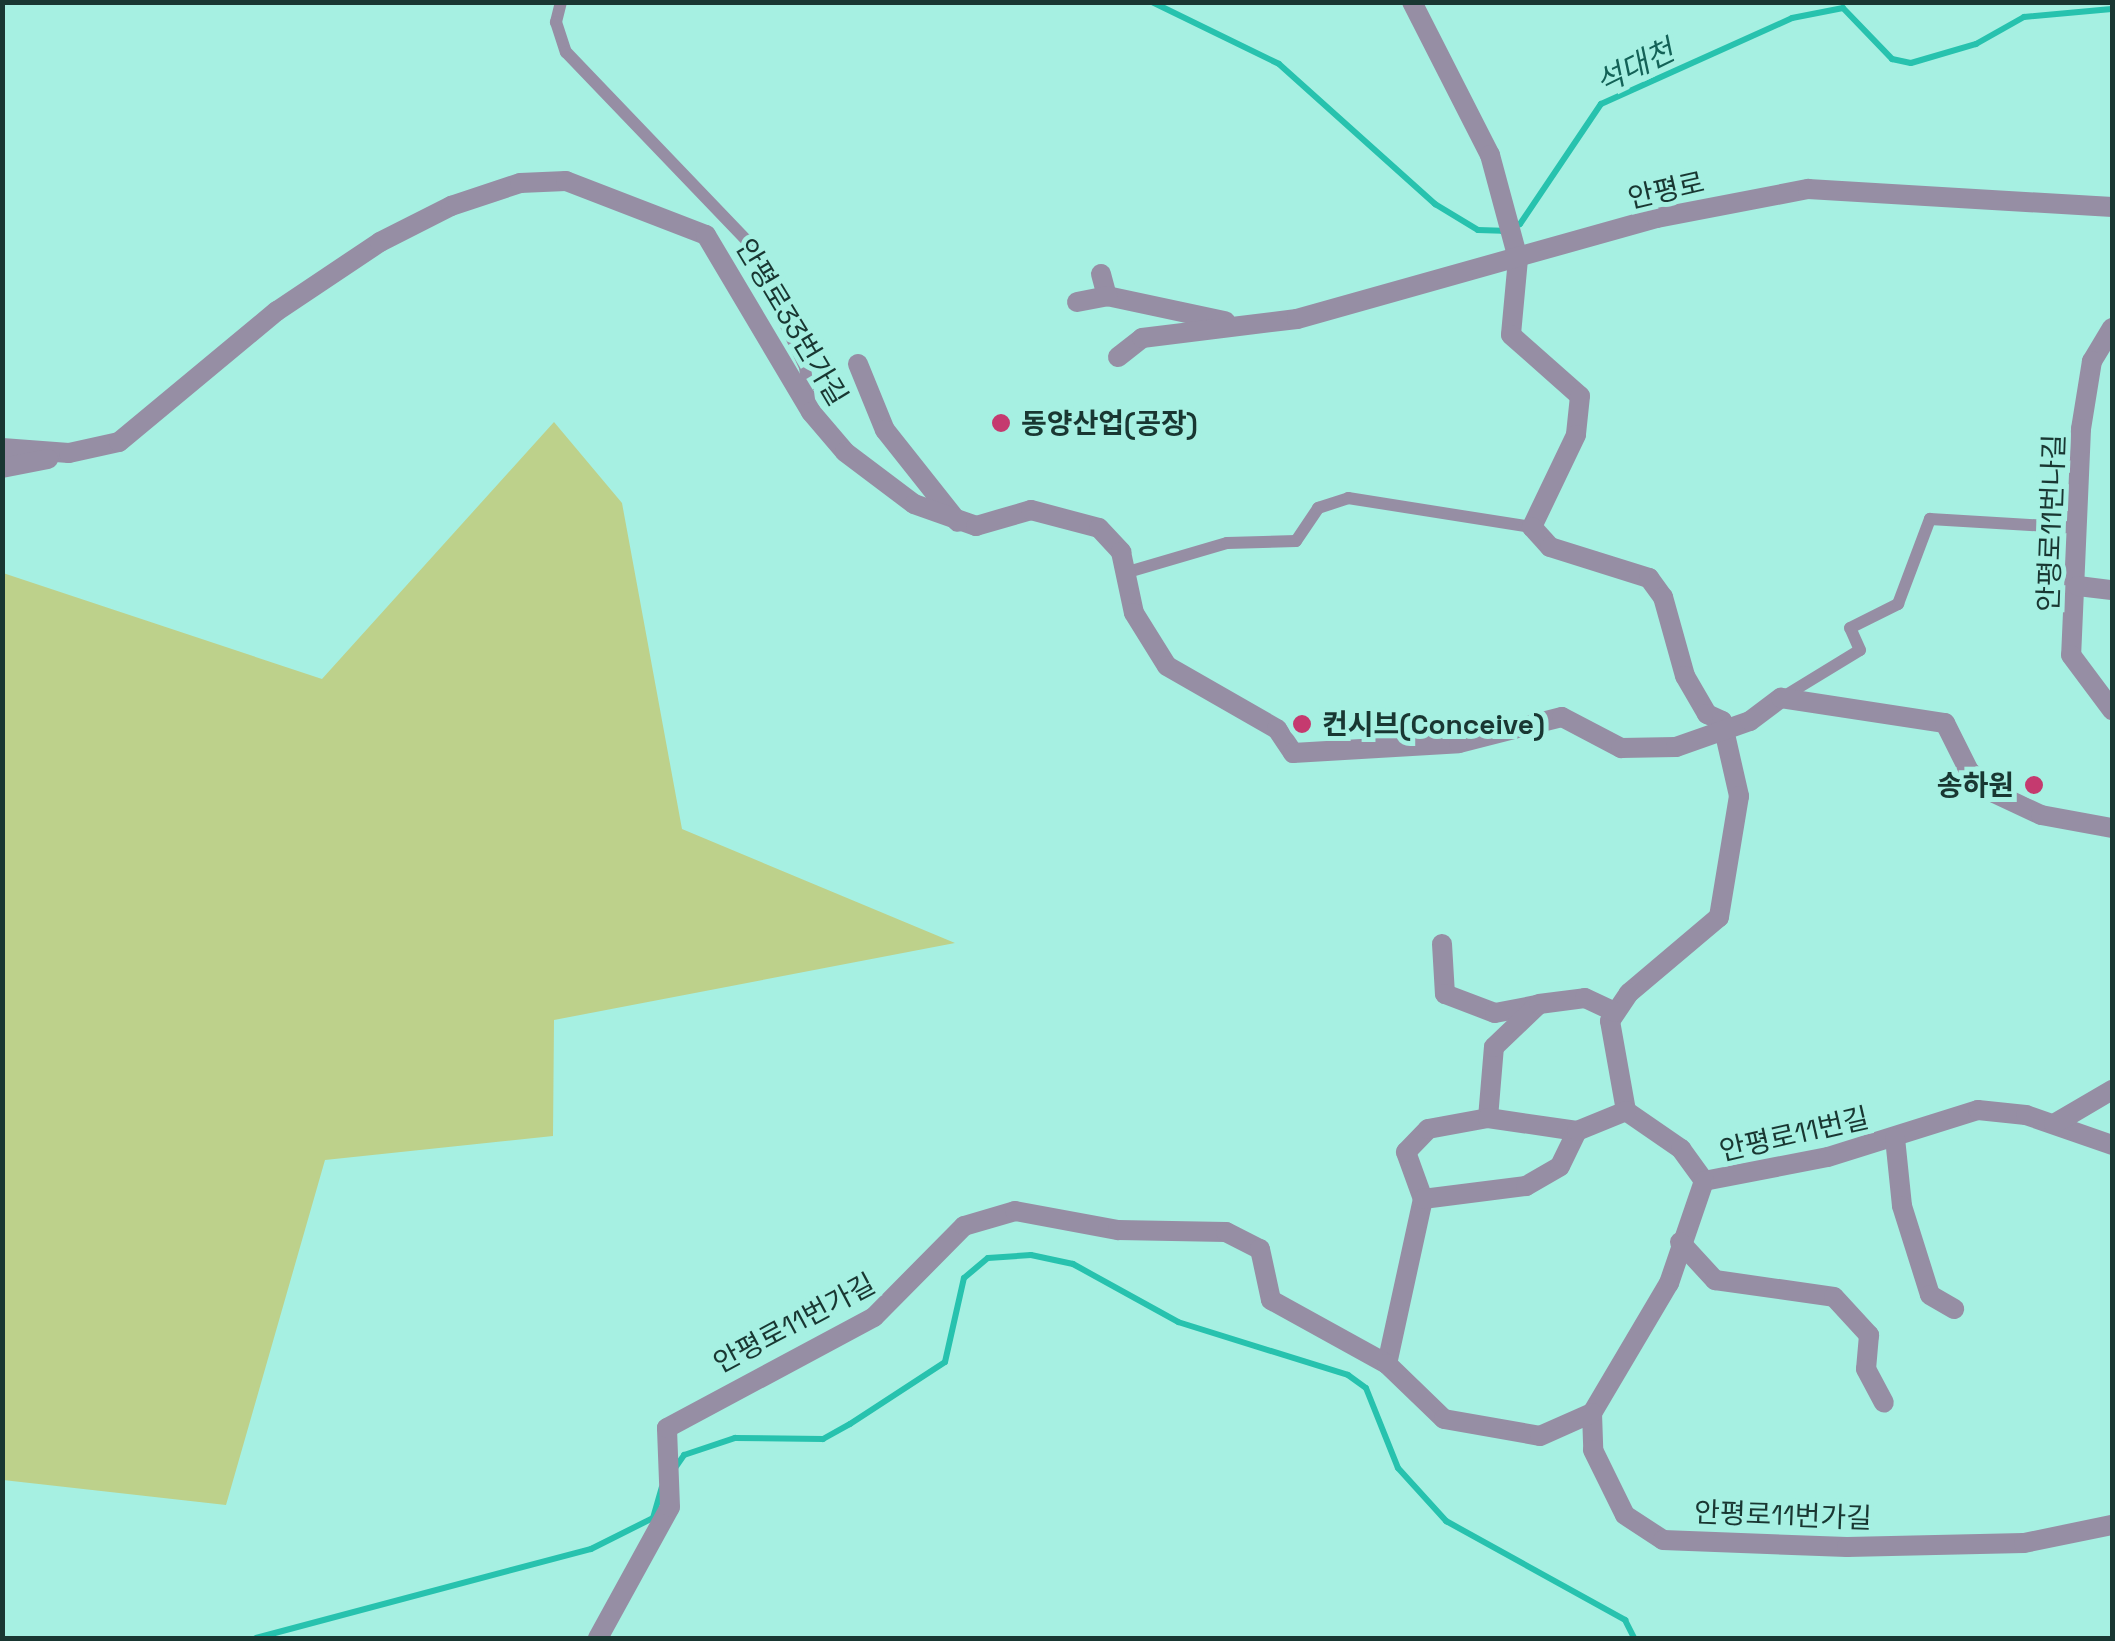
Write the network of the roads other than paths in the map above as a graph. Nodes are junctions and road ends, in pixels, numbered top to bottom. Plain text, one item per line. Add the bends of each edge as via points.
1 (562, 2) edge
2 (1412, 2) edge
3 (2112, 207) edge
4 (1518, 259) junction
5 (1100, 274) dead end
6 (1107, 296) junction
7 (1077, 302) dead end
8 (1242, 324) junction
9 (2112, 328) edge
10 (1118, 358) dead end
11 (858, 364) dead end
12 (811, 412) junction
13 (2, 448) edge
14 (69, 453) junction
15 (2, 468) edge
16 (958, 522) junction
17 (1532, 527) junction
18 (2080, 528) junction
19 (1128, 572) junction
20 (2078, 586) junction
21 (2112, 590) edge
22 (1781, 698) junction
23 (2112, 710) edge
24 (1724, 732) junction
25 (2112, 828) edge
26 (1442, 944) dead end
27 (1539, 1004) junction
28 (1615, 1012) junction
29 (2112, 1090) edge
30 (1626, 1111) junction
31 (1488, 1118) junction
32 (2054, 1124) junction
33 (1576, 1131) junction
34 (1896, 1138) junction
35 (2112, 1145) edge
36 (1704, 1182) junction
37 (1423, 1199) junction
38 (1680, 1242) junction
39 (1954, 1309) dead end
40 (1387, 1364) junction
41 (1884, 1403) dead end
42 (1592, 1413) junction
43 (2112, 1524) edge
44 (598, 1638) edge

1 - 12 lane via 556,22 566,52 748,242 804,367
2 - 4 street via 1490,155
3 - 4 street, 안평로 via 1808,189 1657,218
4 - 8 street, 안평로 via 1297,320
4 - 17 street via 1511,334 1573,383 1582,412
5 - 6 street
6 - 7 street
6 - 8 street
8 - 10 street via 1142,338
9 - 18 street, 안평로11번나길 via 2092,362 2080,429
11 - 16 street via 885,430
12 - 14 street, 안평로33번가길 via 706,235 566,180 451,206 380,242 277,311 118,442
12 - 16 street, 안평로33번가길 via 885,484
13 - 14 street, 안평로33번가길
14 - 15 street
16 - 19 street via 1068,514 1099,528
17 - 19 lane via 1348,498 1318,508 1296,541 1227,543
17 - 24 street via 1550,546 1649,578 1664,597 1684,676
18 - 20 street, 안평로11번나길
18 - 22 lane via 1930,519 1898,604 1850,628 1860,650
19 - 24 street via 1134,613 1167,666 1277,729 1293,754 1459,743 1562,717 1621,748 1676,747
20 - 21 street
20 - 23 street, 안평로11번나길 via 2071,655
22 - 24 street
22 - 25 street via 1945,723 1969,771 2041,815
24 - 28 street via 1739,806 1719,916
26 - 27 street via 1445,994 1494,1013
27 - 28 street via 1585,998
27 - 31 street via 1494,1047
28 - 30 street via 1609,1053
29 - 32 street
30 - 33 street
30 - 36 street, 안평로11번길 via 1681,1149
31 - 33 street
31 - 37 street via 1428,1128 1406,1152
32 - 34 street, 안평로11번길 via 1978,1110
32 - 35 street, 안평로11번길
33 - 37 street via 1560,1166 1526,1186
34 - 36 street, 안평로11번길
34 - 39 street, 안평로11번길 via 1902,1206 1930,1295
36 - 38 street, 안평로11번길
37 - 40 street
38 - 41 street via 1715,1280 1834,1297 1869,1335 1866,1369
38 - 42 street, 안평로11번길 via 1669,1283
40 - 42 street, 안평로11번가길 via 1444,1419 1498,1433 1540,1436
40 - 44 street, 안평로11번가길 via 1271,1300 1260,1249 1226,1232 1118,1230 1015,1211 964,1226 874,1317 693,1406 667,1428 670,1507 642,1569
42 - 43 street, 안평로11번가길 via 1594,1450 1625,1515 1663,1540 2024,1542

